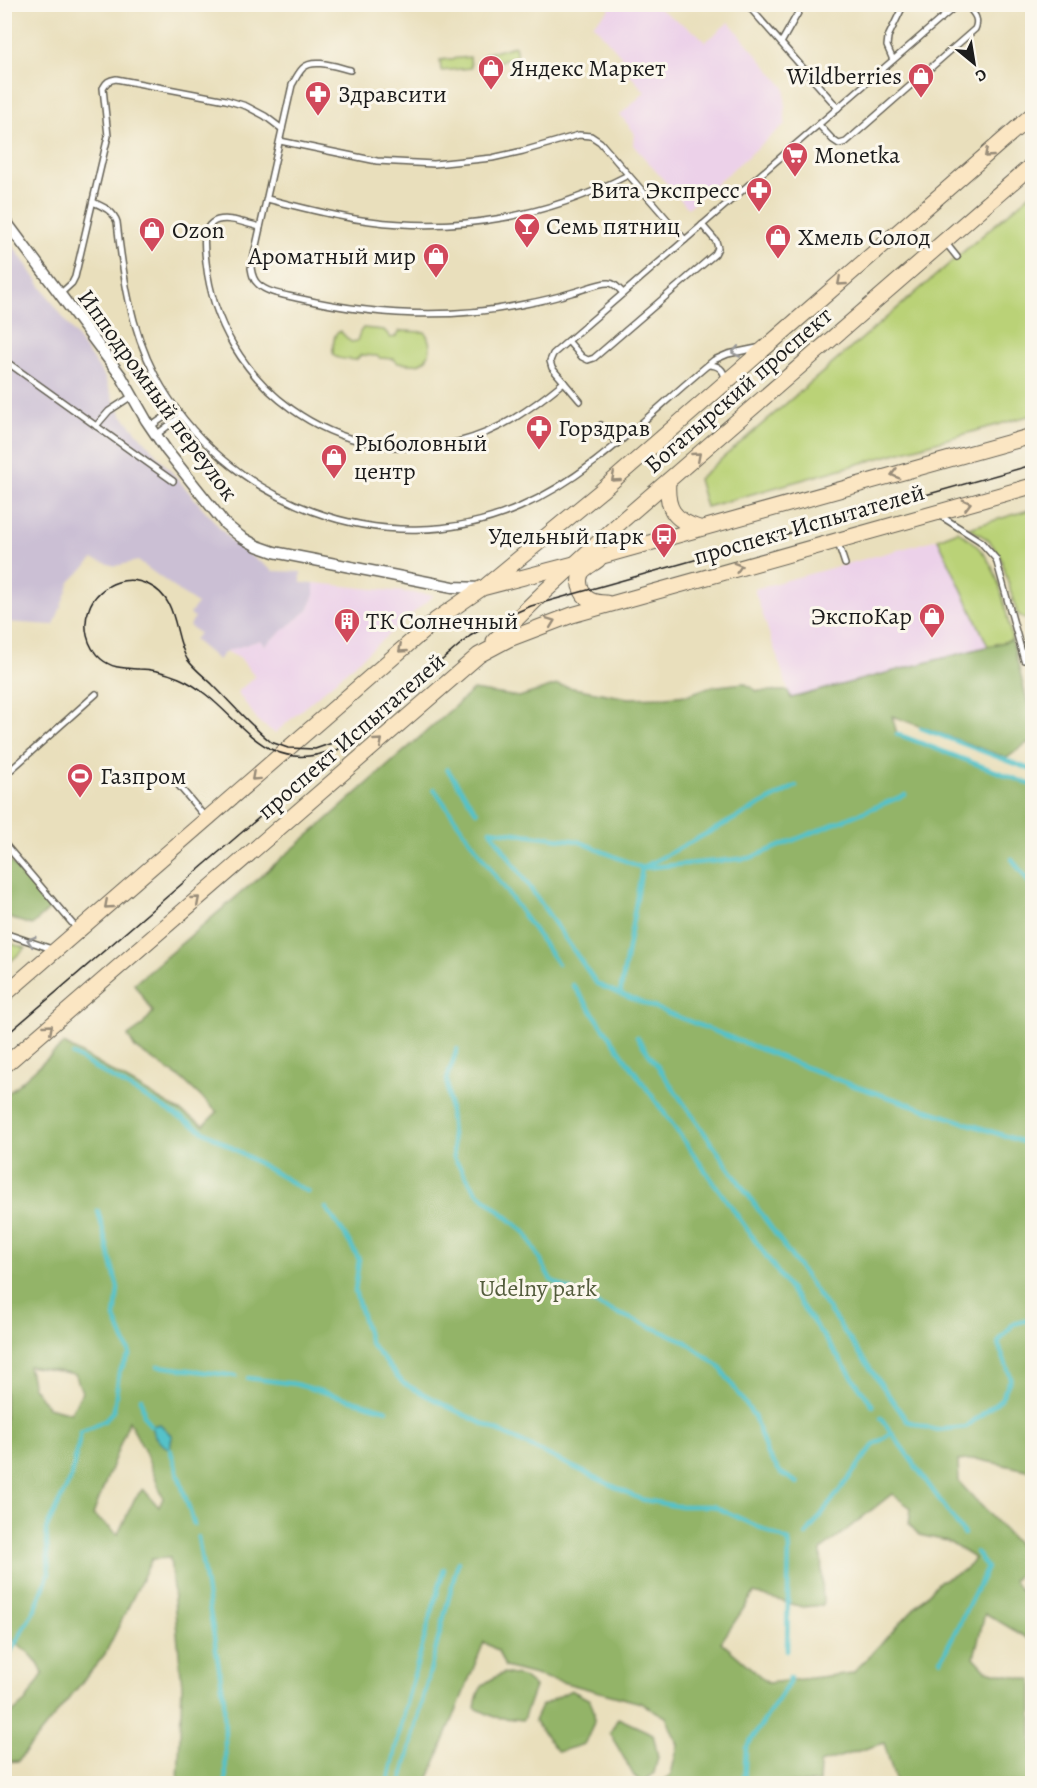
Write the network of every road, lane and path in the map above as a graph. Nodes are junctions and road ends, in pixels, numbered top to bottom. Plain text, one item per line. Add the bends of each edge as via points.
1 (750, 4) edge
2 (803, 4) edge
3 (904, 4) edge
4 (958, 4) edge
5 (966, 4) edge
6 (781, 43) junction
7 (893, 60) junction
8 (350, 70) dead end
9 (837, 108) junction
10 (1032, 115) edge
11 (819, 124) junction
12 (282, 129) junction
13 (280, 141) junction
14 (1032, 165) edge
15 (628, 175) junction
16 (267, 199) junction
17 (93, 201) junction
18 (4, 219) edge
19 (702, 225) junction
20 (260, 227) junction
21 (685, 240) junction
22 (944, 242) junction
23 (957, 257) dead end
24 (623, 293) junction
25 (60, 294) junction
26 (568, 341) junction
27 (767, 346) junction
28 (4, 360) edge
29 (708, 365) junction
30 (564, 382) junction
31 (724, 383) junction
32 (132, 396) junction
33 (580, 401) dead end
34 (176, 408) junction
35 (181, 416) junction
36 (601, 425) dead end
37 (96, 426) junction
38 (153, 431) junction
39 (1032, 436) edge
40 (617, 443) junction
41 (668, 481) junction
42 (173, 482) dead end
43 (1032, 486) edge
44 (935, 512) junction
45 (699, 528) junction
46 (837, 539) junction
47 (606, 556) junction
48 (574, 564) junction
49 (845, 564) dead end
50 (482, 588) junction
51 (614, 603) junction
52 (479, 656) junction
53 (1032, 657) edge
54 (96, 694) dead end
55 (4, 776) edge
56 (174, 780) dead end
57 (207, 819) junction
58 (4, 843) edge
59 (79, 931) junction
60 (4, 933) edge
61 (57, 950) junction
62 (4, 995) edge
63 (4, 1066) edge

1 - 6 lane
2 - 6 lane
3 - 7 lane via 888,37
4 - 7 lane
5 - 11 lane via 976,16 975,29 846,142 839,144
6 - 9 lane
7 - 9 lane
8 - 12 lane via 315,63 302,69 292,85
9 - 11 lane
10 -> 27 main road, Богатырский проспект
11 - 19 lane
12 - 13 lane
12 - 17 lane via 266,116 226,100 110,80 103,88 108,136
13 - 15 lane via 377,161 434,164 492,158 579,135 591,136
13 - 16 lane
14 - 22 main road, Богатырский проспект
15 - 16 lane via 555,205 505,218 452,224 369,221
15 - 21 lane
16 - 20 lane
17 - 25 lane via 75,277
17 - 34 lane via 115,215 137,334
18 - 25 street, Ипподромный переулок
19 - 21 lane
19 - 26 lane via 718,248 698,269 594,358 582,357
20 - 24 lane via 251,268 257,284 328,304 399,313 447,313 520,305 606,282
20 - 30 lane via 220,220 207,228 206,262 216,308 240,358 264,387 293,411 325,429 360,441 400,447 458,442 508,423
21 - 24 lane
22 - 23 lane
41 -> 22 main road, Богатырский проспект
24 - 26 lane
25 - 32 street, Ипподромный переулок
26 - 30 lane via 550,361
27 -> 29 lane via 721,356
27 - 31 main road, Богатырский проспект
28 - 37 lane
29 - 31 lane via 723,371
29 - 40 lane
30 - 33 lane
31 -> 50 main road, Богатырский проспект
32 - 37 lane via 109,411
32 - 38 street, Ипподромный переулок
34 - 35 lane
34 - 38 lane
35 - 38 lane
35 - 40 lane via 222,459 282,499 336,519 402,529 458,525 517,508 572,479
36 - 40 lane
37 - 42 lane
38 - 50 street, Ипподромный переулок via 225,524 257,546 453,587
39 -> 45 main road, проспект Испытателей
41 - 45 main road via 668,502 677,518
41 - 48 main road, Богатырский проспект
44 -> 43 main road, проспект Испытателей
44 - 46 main road, проспект Испытателей
44 - 53 lane via 980,541 996,559 1024,660
45 - 47 main road, проспект Испытателей
46 - 49 lane
51 -> 46 main road, проспект Испытателей
47 - 48 main road, проспект Испытателей
47 - 51 main road via 582,572 579,580 586,598
48 - 50 main road, проспект Испытателей
48 - 52 main road, Богатырский проспект
50 -> 57 main road, проспект Испытателей via 436,620
52 -> 51 main road, проспект Испытателей via 509,639
63 -> 52 main road, проспект Испытателей
54 - 55 lane
56 - 57 lane
57 -> 59 main road, проспект Испытателей
58 - 59 lane
59 - 61 main road, проспект Испытателей
61 -> 60 lane
61 - 62 main road, проспект Испытателей

